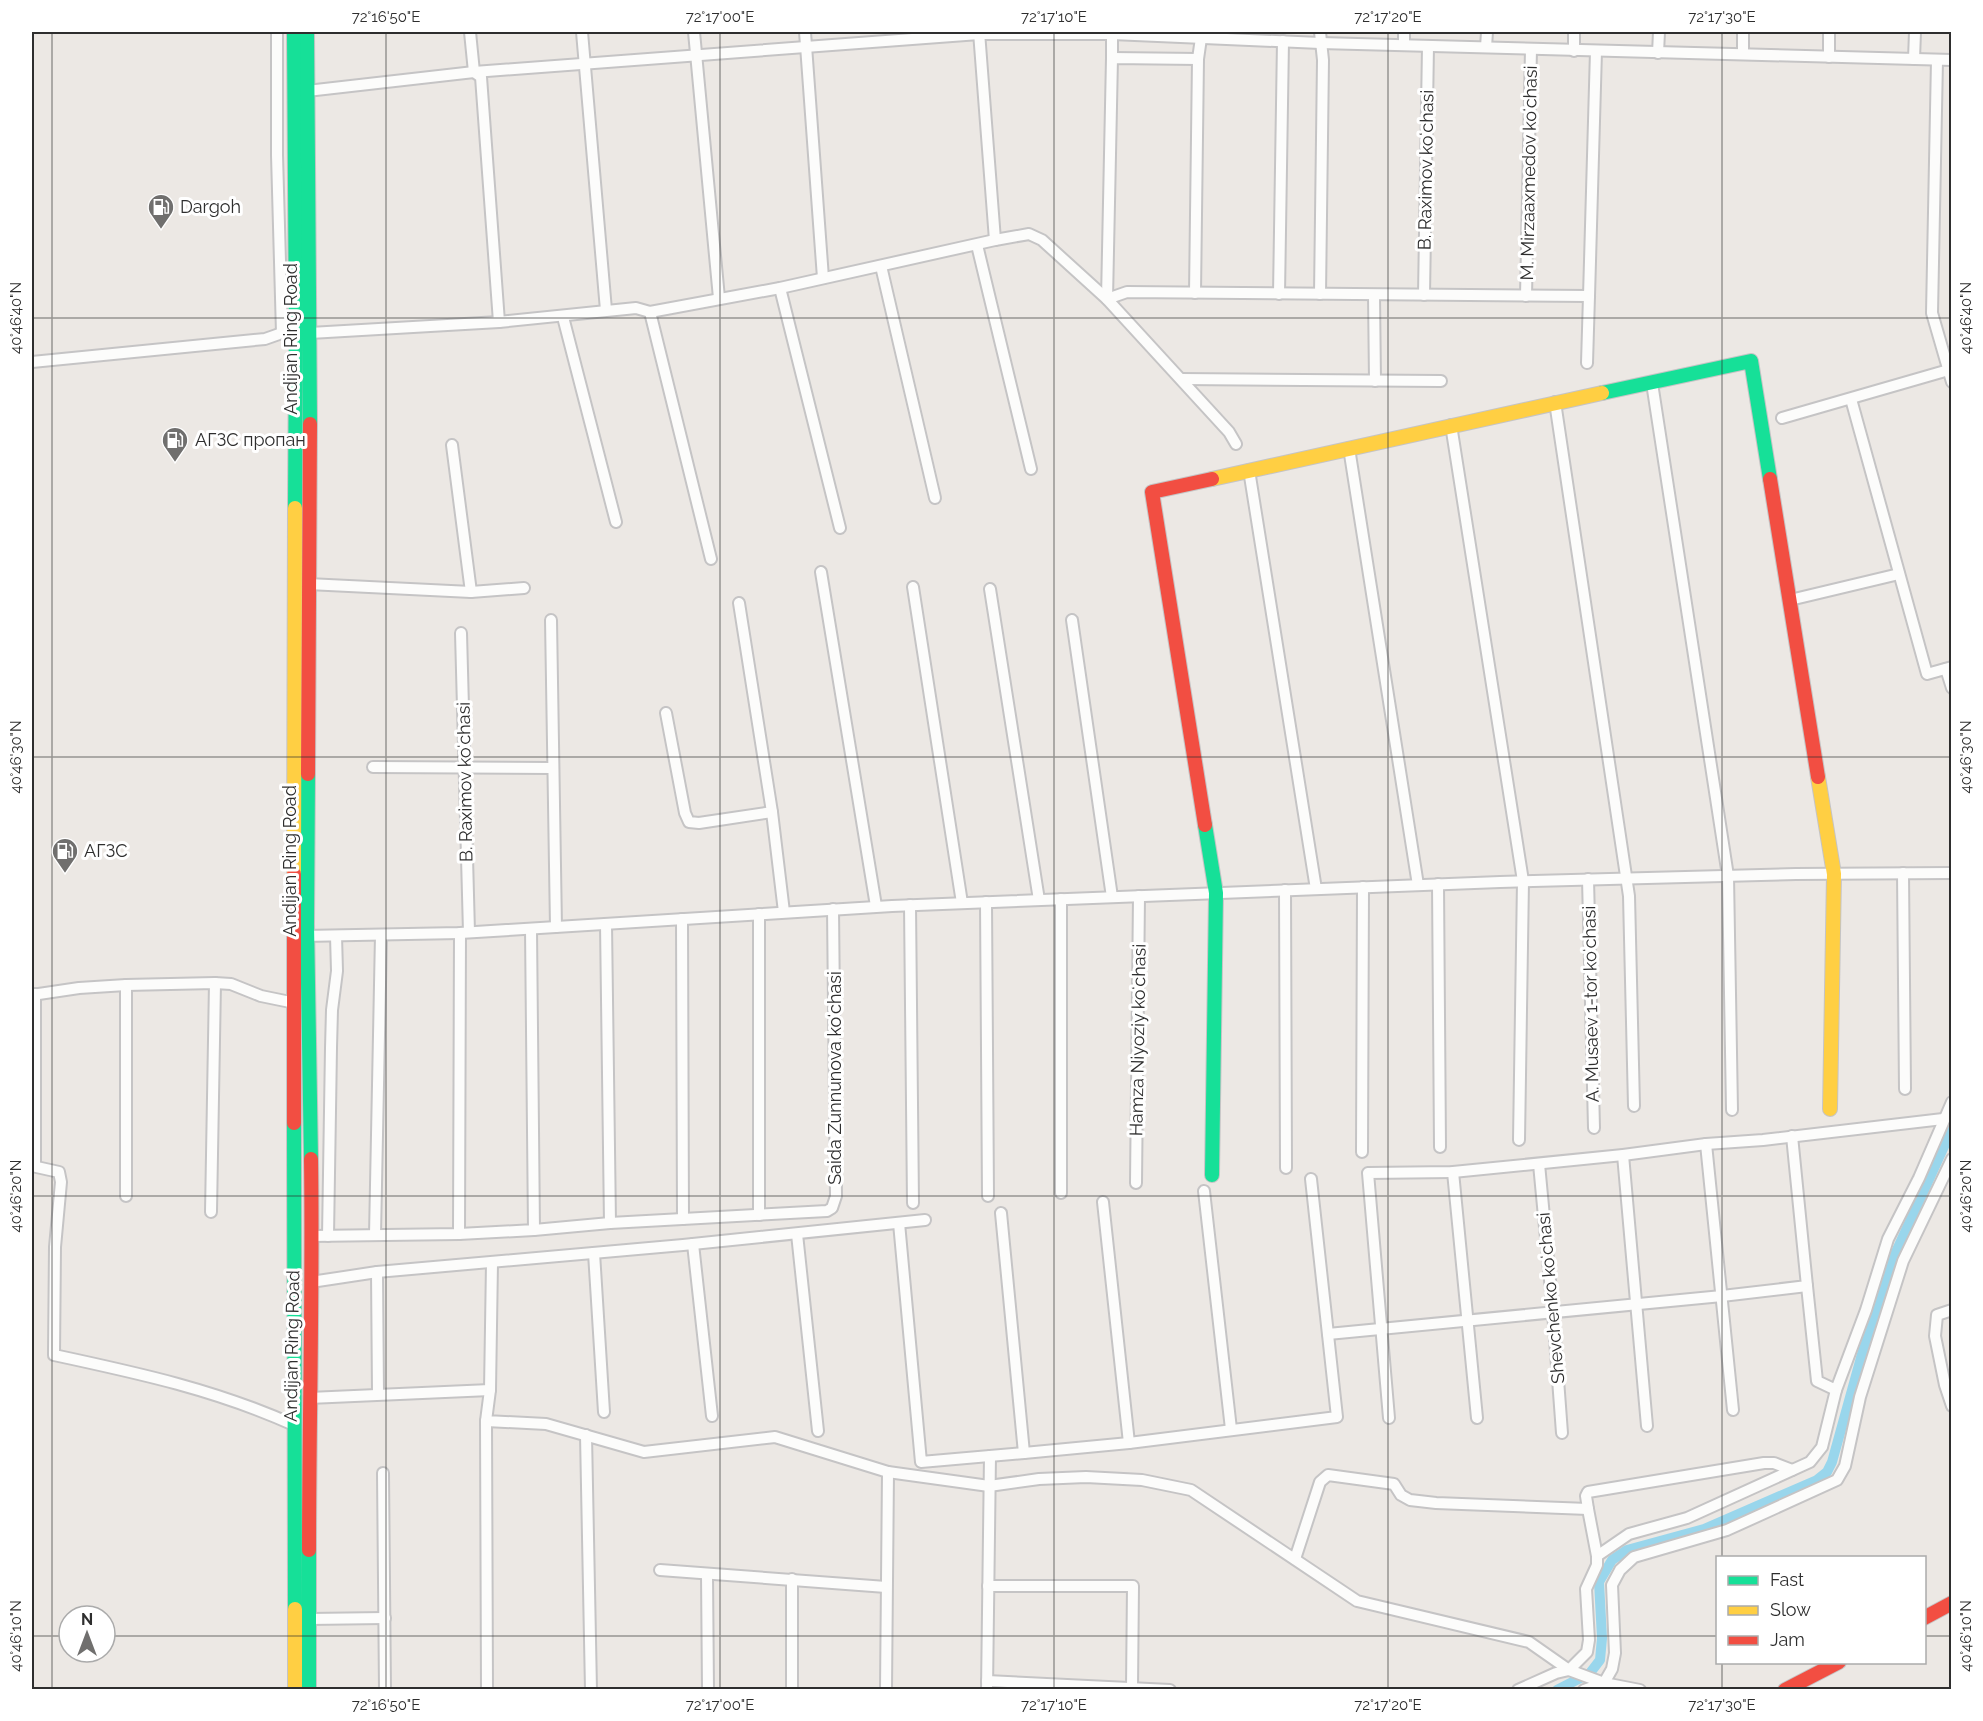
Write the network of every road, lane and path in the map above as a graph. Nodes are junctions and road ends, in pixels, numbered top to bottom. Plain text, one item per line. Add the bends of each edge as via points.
1 (277, 32) edge
2 (294, 32) edge
3 (307, 32) edge
4 (470, 32) edge
5 (582, 32) edge
6 (694, 32) edge
7 (806, 32) edge
8 (1404, 32) edge
9 (1486, 32) edge
10 (1574, 32) edge
11 (1659, 32) edge
12 (1743, 32) edge
13 (1829, 32) edge
14 (1915, 32) edge
15 (979, 33) edge
16 (1112, 34) junction
17 (1147, 34) edge
18 (1231, 35) edge
19 (1320, 37) edge
20 (1200, 38) junction
21 (1283, 41) junction
22 (1404, 45) junction
23 (807, 46) junction
24 (1428, 46) junction
25 (1486, 47) junction
26 (1531, 49) junction
27 (1574, 51) junction
28 (1596, 51) junction
29 (1658, 53) junction
30 (1743, 54) junction
31 (697, 56) junction
32 (1829, 57) junction
33 (1112, 58) junction
34 (1198, 59) junction
35 (1914, 59) junction
36 (1937, 60) junction
37 (1952, 60) edge
38 (585, 64) junction
39 (474, 72) junction
40 (307, 91) junction
41 (995, 240) junction
42 (977, 245) junction
43 (881, 266) junction
44 (823, 278) junction
45 (780, 288) junction
46 (1196, 293) junction
47 (1279, 294) junction
48 (1320, 294) junction
49 (1374, 295) junction
50 (1424, 295) junction
51 (1526, 296) junction
52 (1589, 296) junction
53 (719, 298) junction
54 (1107, 299) junction
55 (606, 310) junction
56 (650, 312) junction
57 (563, 317) junction
58 (499, 322) junction
59 (282, 333) junction
60 (303, 333) junction
61 (32, 362) edge
62 (1587, 363) dead end
63 (1950, 370) edge
64 (1181, 379) junction
65 (1375, 381) junction
66 (1441, 381) dead end
67 (1952, 382) edge
68 (1652, 383) junction
69 (1851, 399) junction
70 (1555, 402) junction
71 (1782, 418) dead end
72 (1451, 424) junction
73 (1236, 444) dead end
74 (452, 445) dead end
75 (1349, 448) junction
76 (1031, 469) dead end
77 (1249, 470) junction
78 (935, 498) dead end
79 (616, 522) dead end
80 (840, 528) dead end
81 (711, 559) dead end
82 (821, 572) dead end
83 (1899, 574) junction
84 (308, 584) junction
85 (913, 587) dead end
86 (524, 588) dead end
87 (990, 589) dead end
88 (471, 592) junction
89 (1790, 600) junction
90 (740, 603) dead end
91 (550, 620) dead end
92 (1072, 620) dead end
93 (461, 633) dead end
94 (1949, 668) edge
95 (1952, 688) edge
96 (666, 713) dead end
97 (373, 767) dead end
98 (466, 768) junction
99 (553, 768) junction
100 (772, 812) junction
101 (1903, 873) junction
102 (1952, 873) edge
103 (1834, 874) junction
104 (1728, 876) junction
105 (1625, 878) junction
106 (1588, 879) junction
107 (1523, 881) junction
108 (1438, 884) junction
109 (1418, 885) junction
110 (1363, 887) junction
111 (1316, 889) junction
112 (1285, 890) junction
113 (1216, 893) junction
114 (1139, 896) junction
115 (1112, 897) junction
116 (1061, 899) junction
117 (1039, 900) junction
118 (986, 902) junction
119 (962, 903) junction
120 (910, 905) junction
121 (876, 906) junction
122 (833, 909) junction
123 (784, 912) junction
124 (759, 914) junction
125 (682, 919) junction
126 (606, 924) junction
127 (556, 927) junction
128 (531, 929) junction
129 (464, 932) junction
130 (381, 935) junction
131 (301, 936) junction
132 (336, 936) junction
133 (215, 983) junction
134 (126, 985) junction
135 (33, 994) edge
136 (295, 1003) junction
137 (1905, 1089) dead end
138 (1952, 1102) edge
139 (1634, 1106) dead end
140 (1830, 1109) dead end
141 (1732, 1110) dead end
142 (1943, 1119) junction
143 (1594, 1128) dead end
144 (1792, 1136) junction
145 (1519, 1140) dead end
146 (1706, 1144) junction
147 (1440, 1147) dead end
148 (1362, 1152) dead end
149 (1623, 1155) junction
150 (1952, 1159) edge
151 (1539, 1164) junction
152 (33, 1166) edge
153 (1286, 1168) dead end
154 (1453, 1172) junction
155 (1212, 1175) dead end
156 (1311, 1179) dead end
157 (1136, 1183) dead end
158 (1204, 1191) dead end
159 (1060, 1193) dead end
160 (126, 1196) dead end
161 (988, 1196) dead end
162 (1102, 1202) dead end
163 (913, 1203) dead end
164 (211, 1212) dead end
165 (1001, 1213) dead end
166 (759, 1215) junction
167 (683, 1219) junction
168 (925, 1220) dead end
169 (899, 1222) junction
170 (610, 1223) junction
171 (534, 1230) junction
172 (459, 1234) junction
173 (797, 1234) junction
174 (375, 1235) junction
175 (312, 1236) junction
176 (328, 1236) junction
177 (693, 1244) junction
178 (594, 1253) junction
179 (492, 1263) junction
180 (377, 1272) junction
181 (311, 1282) junction
182 (1807, 1286) junction
183 (1722, 1296) junction
184 (1636, 1305) junction
185 (1952, 1310) edge
186 (1553, 1312) junction
187 (1466, 1320) junction
188 (1382, 1328) junction
189 (1328, 1334) junction
190 (490, 1390) junction
191 (1836, 1390) junction
192 (378, 1394) junction
193 (309, 1398) junction
194 (1952, 1406) edge
195 (1733, 1410) dead end
196 (604, 1412) dead end
197 (712, 1416) dead end
198 (1389, 1418) dead end
199 (1477, 1418) dead end
200 (486, 1421) junction
201 (296, 1426) junction
202 (1647, 1426) dead end
203 (1231, 1429) junction
204 (818, 1431) dead end
205 (1562, 1433) dead end
206 (586, 1435) junction
207 (1129, 1443) junction
208 (1024, 1453) junction
209 (990, 1456) junction
210 (1792, 1470) junction
211 (888, 1472) junction
212 (383, 1473) dead end
213 (989, 1486) junction
214 (1587, 1509) junction
215 (1598, 1556) junction
216 (1295, 1559) junction
217 (660, 1570) dead end
218 (707, 1574) junction
219 (792, 1579) junction
220 (988, 1586) junction
221 (886, 1587) junction
222 (1952, 1603) edge
223 (1926, 1617) edge
224 (384, 1618) junction
225 (309, 1619) junction
226 (1835, 1664) edge
227 (1569, 1670) junction
228 (1600, 1682) junction
229 (987, 1685) edge
230 (1132, 1687) junction
231 (295, 1689) edge
232 (309, 1689) edge
233 (385, 1689) edge
234 (487, 1689) edge
235 (591, 1689) edge
236 (708, 1689) edge
237 (792, 1689) edge
238 (886, 1689) edge
239 (1170, 1689) edge
240 (1518, 1689) edge
241 (1584, 1689) edge
242 (1640, 1689) edge
243 (1785, 1689) edge

1 - 59 street
2 - 60 main road, Andijan Ring Road
3 - 40 main road, Andijan Ring Road
4 - 39 street
5 - 38 street
6 - 31 street
7 - 23 street
8 - 22 street
9 - 25 street
10 - 27 street
11 - 29 street
12 - 30 street
13 - 32 street
14 - 35 street
15 - 16 street
15 - 23 street
15 - 41 street
16 - 17 street
16 - 33 street
17 - 20 street
18 - 20 street
18 - 21 street
19 - 21 street
19 - 22 street
19 - 48 street
20 - 34 street
21 - 47 street
22 - 24 street
23 - 31 street
23 - 44 street
24 - 25 street
24 - 50 street, B. Raximov koʻchasi
25 - 26 street
26 - 27 street
26 - 51 street, M. Mirzaaxmedov koʻchasi
27 - 28 street
28 - 29 street
28 - 52 street
29 - 30 street
30 - 32 street
31 - 38 street
31 - 53 street
32 - 35 street
33 - 34 street
33 - 54 street
34 - 46 street
35 - 36 street
36 - 37 street
36 - 63 street via 1932,313
38 - 39 street
38 - 55 street
39 - 40 street
39 - 58 street via 481,77
40 - 60 main road, Andijan Ring Road
41 - 42 street
41 - 54 street via 1029,234 1042,240
42 - 43 street
42 - 76 street
43 - 44 street
43 - 78 street
44 - 45 street
45 - 53 street
45 - 80 street
46 - 47 street
46 - 54 street via 1127,292
47 - 48 street
48 - 49 street
49 - 50 street
49 - 65 street
50 - 51 street
51 - 52 street
52 - 62 street
53 - 56 street
54 - 64 street
55 - 56 street via 636,308
55 - 57 street
56 - 81 street
57 - 58 street
57 - 79 street
58 - 60 street
59 - 60 street
59 - 61 street via 265,339
60 - 84 main road, Andijan Ring Road
60 - 131 main road, Andijan Ring Road
63 - 67 street
63 - 69 street
64 - 65 street
64 - 73 street
65 - 66 street
68 - 70 main road
68 - 89 main road via 1751,362
68 - 104 street
69 - 71 street
69 - 83 street
70 - 72 main road
70 - 105 street
72 - 75 main road
72 - 107 street
74 - 88 street
75 - 77 main road
75 - 109 street
77 - 111 street
77 - 113 main road via 1152,492
82 - 121 street
83 - 89 street
83 - 94 street via 1927,674
84 - 88 street
84 - 131 main road, Andijan Ring Road
85 - 119 street
86 - 88 street
87 - 117 street
89 - 103 main road
90 - 100 street
91 - 99 street
92 - 115 street
93 - 98 street, B. Raximov koʻchasi
94 - 95 street
96 - 100 street via 689,822
97 - 98 street
98 - 99 street
98 - 129 street, B. Raximov koʻchasi
99 - 127 street
100 - 123 street
101 - 102 street
101 - 103 street
101 - 137 street
103 - 104 street
103 - 140 main road
104 - 105 street
104 - 141 street
105 - 106 street
105 - 139 street via 1629,896
106 - 107 street
106 - 143 street, A. Musaev 1-tor koʻchasi
107 - 108 street
107 - 145 street
108 - 109 street
108 - 147 street
109 - 110 street
110 - 111 street
110 - 148 street
111 - 112 street
112 - 113 street
112 - 153 street
113 - 114 street
113 - 155 main road
114 - 115 street
114 - 157 street, Hamza Niyoziy koʻchasi
115 - 116 street
116 - 117 street
116 - 159 street
117 - 118 street
118 - 119 street
118 - 161 street
119 - 120 street
120 - 121 street
120 - 163 street
121 - 122 street
122 - 123 street
122 - 166 street, Saida Zunnunova koʻchasi via 836,1196 827,1211
123 - 124 street
124 - 125 street
124 - 166 street
125 - 126 street
125 - 167 street
126 - 127 street
126 - 170 street
127 - 128 street
128 - 129 street
128 - 171 street
129 - 130 street
129 - 172 street, B. Raximov koʻchasi
130 - 132 street
130 - 174 street
131 - 132 street
131 - 136 main road, Andijan Ring Road
131 - 175 main road, Andijan Ring Road
132 - 176 street
133 - 134 street
133 - 136 street
133 - 164 street
134 - 135 street
134 - 160 street
135 - 152 street
136 - 201 main road, Andijan Ring Road
138 - 142 street
142 - 144 street
142 - 191 street via 1888,1239
144 - 146 street
144 - 182 street
146 - 149 street
146 - 183 street
149 - 151 street
149 - 184 street
150 - 228 street via 1903,1261 1860,1397 1845,1466 1837,1480 1727,1530 1634,1557 1612,1585 1615,1653 1612,1669
151 - 154 street
151 - 186 street, Shevchenko koʻchasi
152 - 201 street via 59,1172 61,1182 55,1247 54,1355 157,1377 257,1408
154 - 187 street
154 - 188 street via 1368,1173
156 - 189 street
158 - 203 street
162 - 207 street
165 - 208 street
166 - 167 street
167 - 170 street
168 - 169 street
169 - 173 street
169 - 209 street via 921,1462
170 - 171 street
171 - 172 street
172 - 174 street
173 - 177 street
173 - 204 street
174 - 176 street
175 - 176 street
175 - 181 main road, Andijan Ring Road
177 - 178 street
177 - 197 street
178 - 179 street
178 - 196 street
179 - 180 street
179 - 190 street
180 - 181 street
180 - 192 street
181 - 193 main road, Andijan Ring Road
182 - 183 street
182 - 191 street via 1817,1381
183 - 184 street
183 - 195 street
184 - 186 street
184 - 202 street
185 - 194 street via 1938,1315 1935,1336
186 - 187 street
186 - 205 street, Shevchenko koʻchasi
187 - 188 street
187 - 199 street
188 - 189 street
188 - 198 street
189 - 203 street via 1337,1417
190 - 192 street
190 - 200 street
191 - 210 street via 1822,1447 1810,1462
192 - 193 street
193 - 225 main road, Andijan Ring Road
200 - 206 street via 546,1424
200 - 234 street
201 - 231 main road, Andijan Ring Road
203 - 207 street
206 - 211 street via 644,1452 775,1437
206 - 235 street
207 - 208 street
208 - 209 street
209 - 213 street
210 - 214 street via 1764,1463 1588,1492
210 - 215 street via 1687,1518 1629,1534
211 - 213 street
211 - 221 street
212 - 224 street
213 - 216 street via 1086,1477 1142,1480 1191,1490
213 - 220 street
214 - 215 street
214 - 216 street via 1410,1500 1394,1484 1328,1475 1320,1482
215 - 227 street via 1586,1589 1587,1652
216 - 227 street via 1357,1601 1529,1642
217 - 218 street
218 - 219 street
218 - 236 street
219 - 221 street
219 - 237 street
220 - 229 street
220 - 230 street via 1133,1586
221 - 238 street
222 - 223 main road
224 - 225 street
224 - 233 street
225 - 232 main road, Andijan Ring Road
226 - 243 main road
227 - 228 street
227 - 240 street
228 - 241 street
228 - 242 street
229 - 230 street
230 - 239 street

